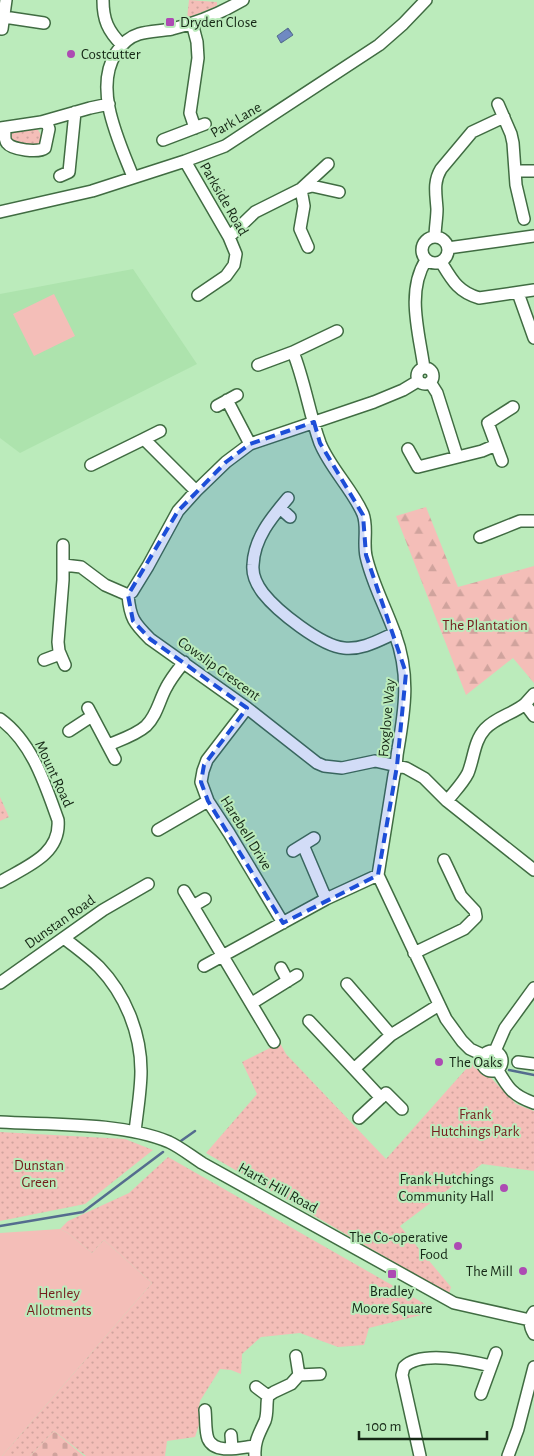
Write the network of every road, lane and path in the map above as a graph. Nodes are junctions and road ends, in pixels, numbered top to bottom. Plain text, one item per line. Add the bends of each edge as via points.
1 (6, 0) edge
2 (103, 0) edge
3 (243, 0) edge
4 (426, 0) edge
5 (4, 17) junction
6 (44, 23) dead end
7 (192, 23) junction
8 (2, 29) dead end
9 (122, 45) junction
10 (109, 104) junction
11 (498, 104) dead end
12 (75, 112) junction
13 (504, 117) junction
14 (41, 122) junction
15 (3, 128) edge
16 (163, 140) dead end
17 (185, 161) junction
18 (328, 164) dead end
19 (515, 171) junction
20 (534, 171) edge
21 (60, 176) dead end
22 (133, 177) junction
23 (301, 189) junction
24 (339, 192) dead end
25 (0, 212) edge
26 (524, 219) dead end
27 (534, 236) edge
28 (229, 237) junction
29 (435, 237) junction
30 (308, 247) dead end
31 (448, 248) junction
32 (426, 260) junction
33 (441, 262) junction
34 (534, 290) edge
35 (518, 293) junction
36 (198, 295) dead end
37 (337, 332) dead end
38 (534, 338) edge
39 (293, 352) junction
40 (258, 365) dead end
41 (424, 368) junction
42 (418, 381) junction
43 (430, 382) junction
44 (227, 401) dead end
45 (513, 407) dead end
46 (314, 422) junction
47 (160, 431) dead end
48 (144, 439) junction
49 (250, 444) junction
50 (496, 445) junction
51 (408, 449) dead end
52 (457, 456) junction
53 (502, 461) dead end
54 (91, 465) dead end
55 (196, 491) junction
56 (288, 498) dead end
57 (280, 508) junction
58 (290, 517) dead end
59 (534, 521) edge
60 (480, 537) dead end
61 (63, 545) dead end
62 (64, 565) junction
63 (128, 595) junction
64 (395, 634) junction
65 (60, 654) junction
66 (44, 660) dead end
67 (184, 662) junction
68 (65, 665) dead end
69 (534, 694) edge
70 (525, 704) junction
71 (247, 708) junction
72 (534, 716) edge
73 (0, 719) edge
74 (70, 731) dead end
75 (108, 746) junction
76 (115, 759) dead end
77 (398, 766) junction
78 (208, 801) junction
79 (447, 801) junction
80 (158, 830) dead end
81 (314, 838) dead end
82 (303, 845) junction
83 (293, 851) dead end
84 (444, 860) dead end
85 (461, 868) dead end
86 (534, 870) edge
87 (450, 873) junction
88 (378, 875) junction
89 (0, 882) edge
90 (145, 889) dead end
91 (184, 891) dead end
92 (205, 899) dead end
93 (326, 899) junction
94 (193, 906) junction
95 (283, 922) junction
96 (64, 938) junction
97 (414, 953) junction
98 (223, 955) junction
99 (204, 966) dead end
100 (281, 968) dead end
101 (0, 983) edge
102 (347, 984) dead end
103 (534, 988) edge
104 (252, 1002) junction
105 (438, 1005) junction
106 (309, 1021) dead end
107 (391, 1034) junction
108 (274, 1042) dead end
109 (494, 1051) junction
110 (483, 1055) junction
111 (518, 1062) dead end
112 (534, 1064) edge
113 (354, 1069) junction
114 (497, 1069) junction
115 (381, 1098) junction
116 (533, 1099) edge
117 (402, 1109) dead end
118 (359, 1118) dead end
119 (0, 1122) edge
120 (135, 1132) junction
121 (532, 1316) edge
122 (534, 1334) edge
123 (496, 1353) dead end
124 (296, 1356) dead end
125 (491, 1366) junction
126 (534, 1367) edge
127 (320, 1374) dead end
128 (299, 1375) junction
129 (256, 1387) dead end
130 (481, 1394) dead end
131 (268, 1396) junction
132 (205, 1410) dead end
133 (231, 1435) dead end
134 (232, 1448) junction
135 (255, 1451) edge
136 (420, 1456) edge
137 (508, 1456) edge

1 - 5 street
2 - 9 street via 108,28
3 - 7 street
4 - 17 street, Park Lane via 385,40 355,62 226,146
5 - 6 street
5 - 8 street
7 - 9 street via 139,34
7 - 16 street via 198,58 194,107 200,126
9 - 10 street via 109,66 106,91
10 - 12 street
10 - 22 street
11 - 13 street
12 - 14 street
12 - 21 street via 69,172
13 - 19 street via 512,134
13 - 29 street via 472,132 438,174
14 - 15 street
14 - 15 street via 47,123 49,129 45,148 40,151 13,148 5,140
17 - 22 street, Park Lane
17 - 28 street, Parkside Road
18 - 23 street
19 - 20 street
19 - 26 street
22 - 25 street, Park Lane via 75,195
23 - 24 street via 312,186
23 - 28 street via 255,212
23 - 30 street via 304,206 300,229
27 - 31 street
28 - 36 street, Parkside Road via 236,254 232,268 223,279
29 - 31 street via 443,240
29 - 32 street via 423,246
31 - 33 street via 446,258
32 - 33 street via 433,264
32 - 41 street via 417,277 415,293
33 - 35 street via 455,284 472,296
34 - 35 street
35 - 38 street
37 - 39 street
39 - 40 street
39 - 46 street, Foxglove Way
41 - 42 street via 417,372
41 - 43 street via 432,373
42 - 43 street
42 - 46 street via 374,402
43 - 52 street via 437,393
44 - 49 street
45 - 50 street via 488,423
46 - 49 street
46 - 64 street, Foxglove Way via 320,443 363,515 366,555
47 - 48 street
48 - 54 street
48 - 55 street
49 - 55 street
50 - 52 street
50 - 53 street
51 - 52 street via 418,467
55 - 63 street via 178,511
56 - 57 street
57 - 58 street
57 - 64 street via 265,528 253,563 258,585 267,598 312,635 331,645 355,649
59 - 60 street via 520,521
61 - 62 street
62 - 63 street via 81,568 105,585
62 - 65 street via 58,642
63 - 67 street, Cowslip Crescent via 130,614 137,626
64 - 77 street, Foxglove Way via 406,673
65 - 66 street
65 - 68 street
67 - 71 street, Cowslip Crescent
67 - 75 street via 165,689 146,726
69 - 70 street
70 - 72 street
70 - 79 street via 484,730 464,781
71 - 77 street, Cowslip Crescent via 324,766 350,768 375,761
71 - 78 street, Harebell Drive via 204,765 202,782
73 - 89 street, Mount Road via 20,738 37,767 59,828 48,852
74 - 75 street via 90,712
75 - 76 street
77 - 79 street, Cowslip Crescent via 424,778
77 - 88 street, Foxglove Way
78 - 80 street
78 - 95 street, Harebell Drive
79 - 86 street, Cowslip Crescent
81 - 82 street
82 - 83 street
82 - 93 street
84 - 87 street
85 - 87 street
87 - 97 street via 461,896 476,911 476,917 464,929
88 - 93 street
88 - 97 street
90 - 96 street, Dunstan Road via 103,910
91 - 94 street
92 - 94 street
93 - 95 street
94 - 98 street
95 - 98 street
96 - 101 street, Dunstan Road
96 - 120 street via 99,967 132,1020 141,1071
97 - 105 street
98 - 99 street
98 - 104 street
100 - 104 street via 293,978
102 - 107 street
103 - 109 street via 505,1028
104 - 108 street
105 - 107 street
105 - 110 street via 462,1041
106 - 113 street
107 - 113 street
109 - 110 street
109 - 114 street via 502,1060
110 - 114 street via 486,1069
111 - 112 street
113 - 115 street
114 - 116 street via 518,1097
115 - 117 street via 386,1093
115 - 118 street
119 - 120 street, Harts Hill Road
120 - 121 street, Harts Hill Road via 184,1150 454,1303
121 - 122 street via 531,1330
123 - 125 street
124 - 128 street
125 - 130 street
125 - 136 street via 463,1359 440,1358 413,1362 404,1367 402,1375
126 - 137 street
127 - 128 street
128 - 131 street via 291,1384
129 - 131 street
131 - 135 street via 265,1420 258,1431
132 - 134 street via 208,1439 216,1447
133 - 134 street
134 - 135 street

